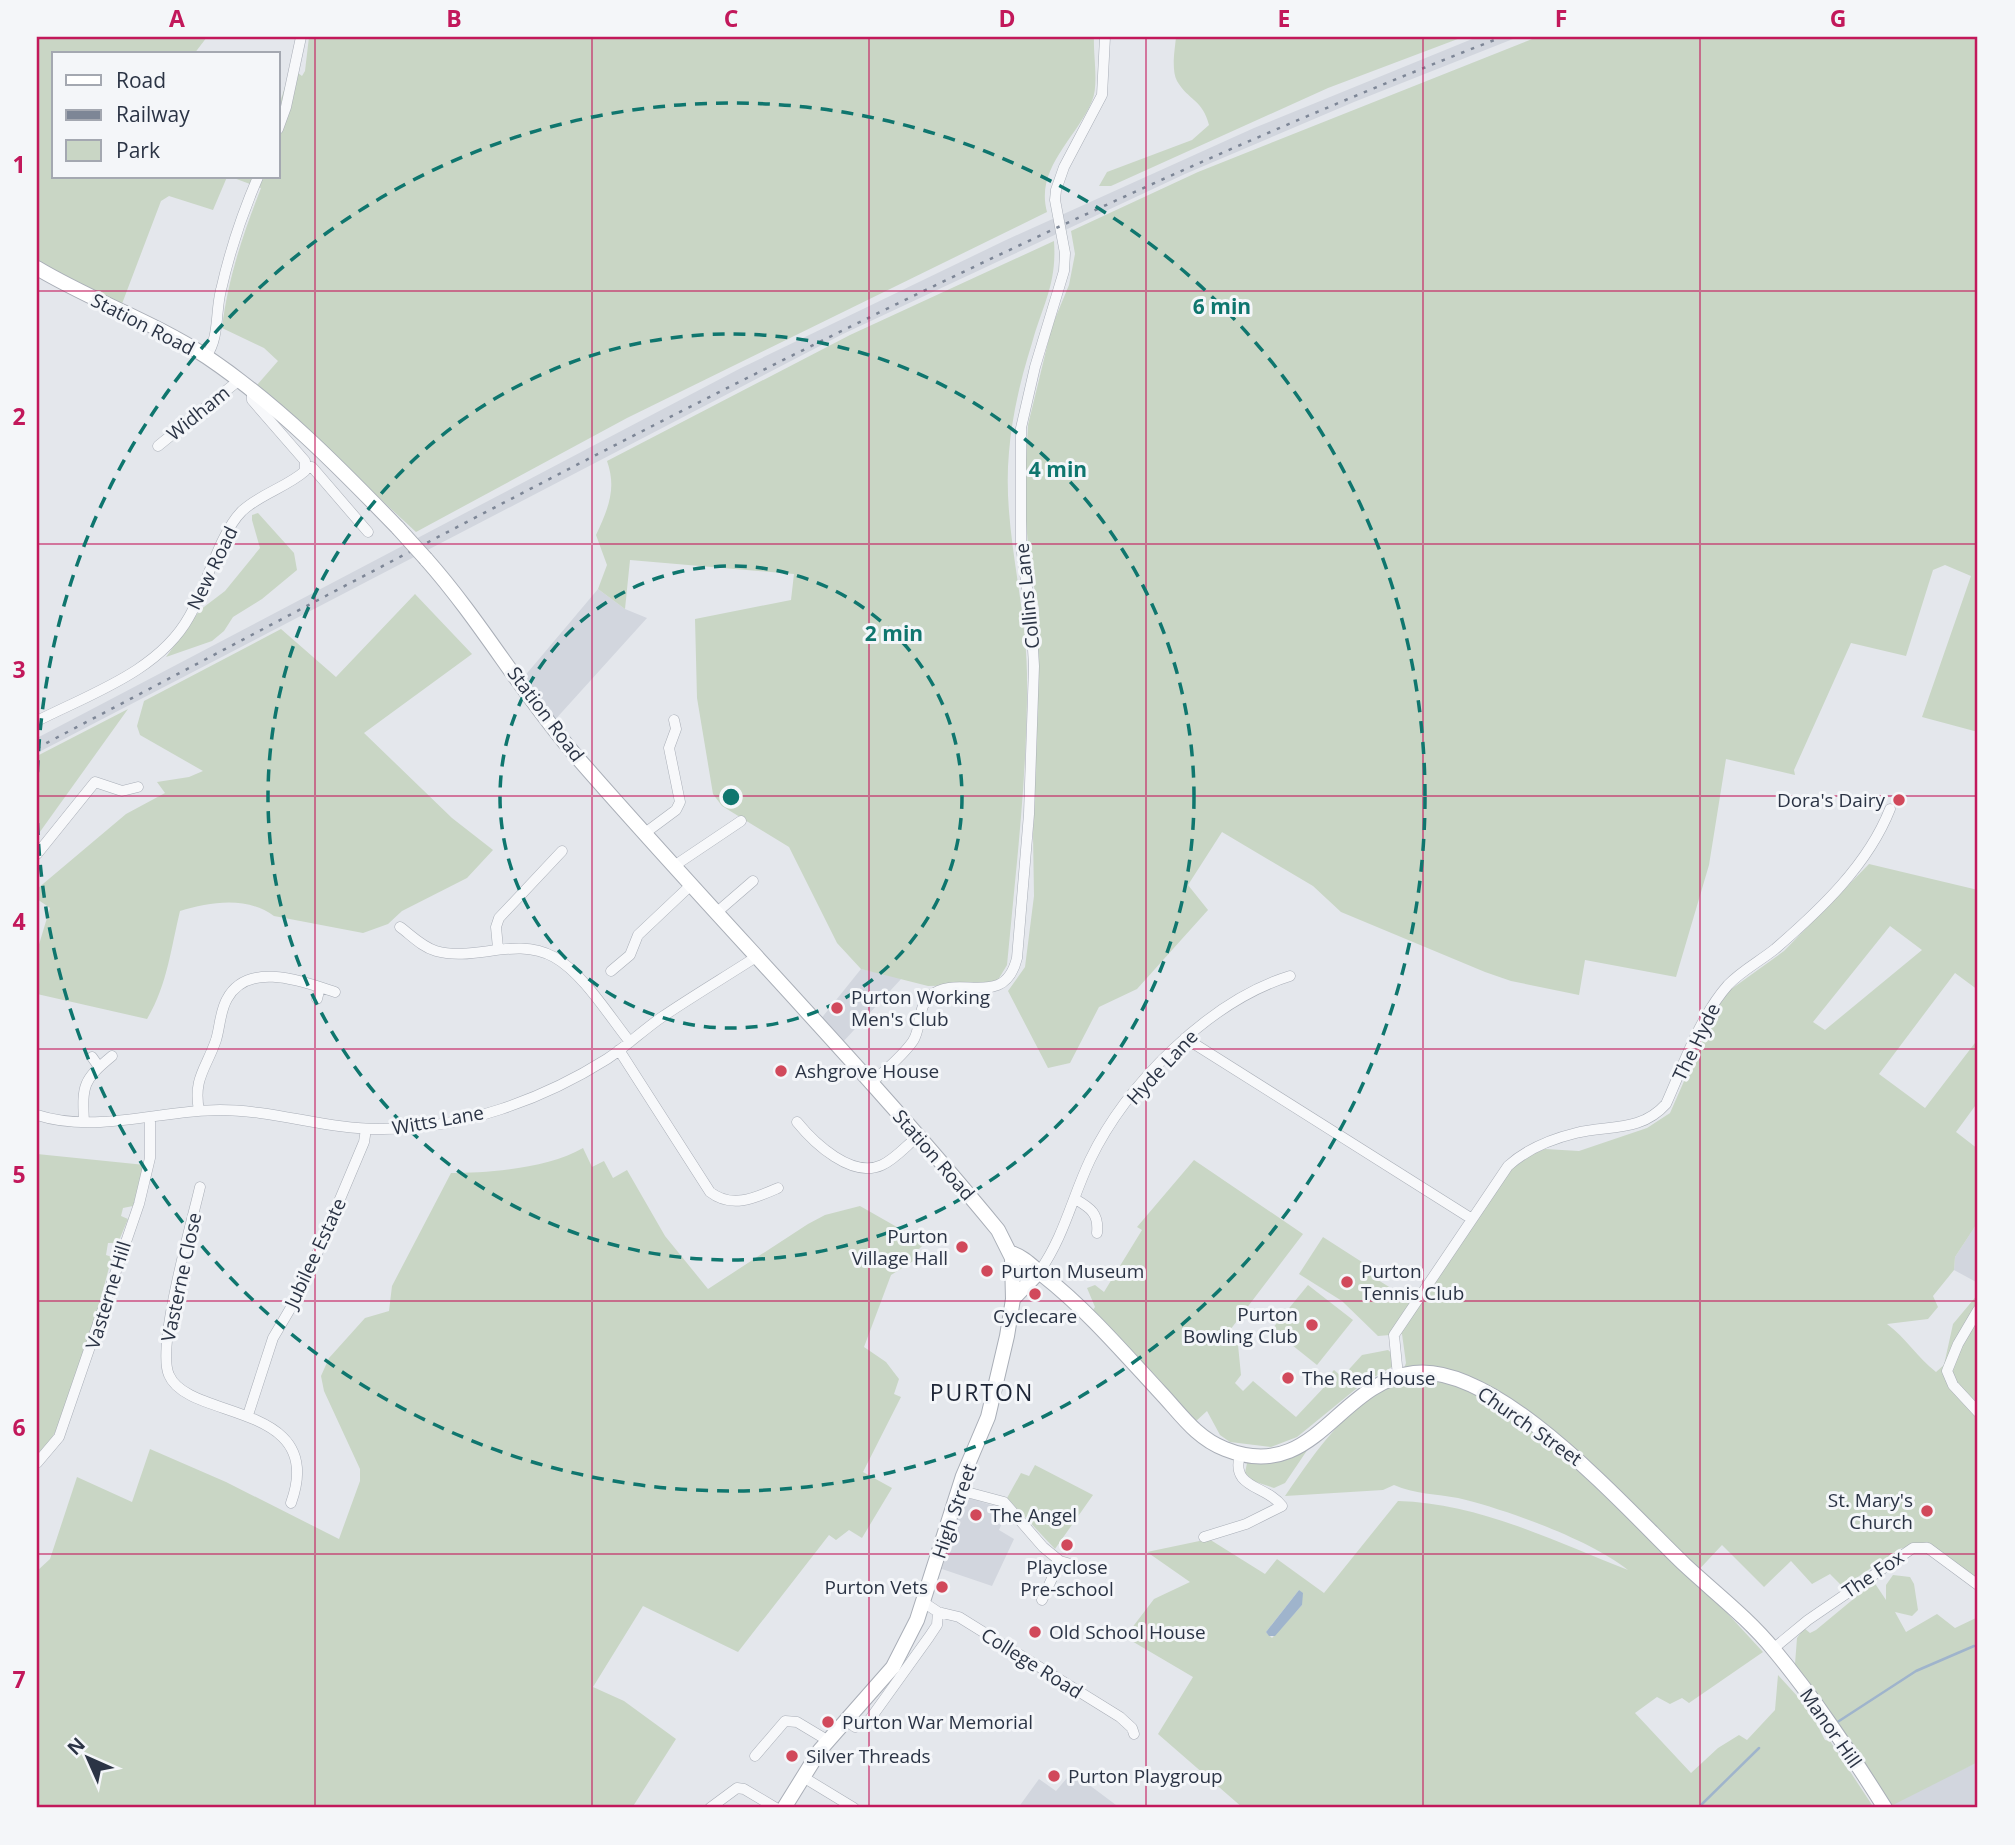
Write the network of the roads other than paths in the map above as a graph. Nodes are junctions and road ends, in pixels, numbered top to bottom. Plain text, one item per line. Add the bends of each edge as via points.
1 (301, 37) edge
2 (1105, 37) edge
3 (280, 124) edge
4 (258, 178) edge
5 (37, 268) edge
6 (206, 357) junction
7 (238, 381) junction
8 (252, 390) junction
9 (158, 446) dead end
10 (306, 467) junction
11 (369, 533) dead end
12 (674, 720) dead end
13 (37, 722) edge
14 (138, 787) dead end
15 (1890, 809) dead end
16 (741, 821) dead end
17 (645, 833) junction
18 (562, 851) dead end
19 (37, 854) edge
20 (674, 866) junction
21 (753, 881) dead end
22 (691, 885) junction
23 (716, 913) junction
24 (400, 927) dead end
25 (498, 948) junction
26 (756, 957) junction
27 (611, 971) dead end
28 (1290, 976) dead end
29 (320, 987) junction
30 (335, 992) dead end
31 (317, 999) dead end
32 (1185, 1038) junction
33 (630, 1042) junction
34 (619, 1050) junction
35 (112, 1056) dead end
36 (92, 1057) dead end
37 (99, 1067) junction
38 (870, 1084) junction
39 (199, 1111) junction
40 (37, 1115) edge
41 (150, 1117) junction
42 (83, 1122) junction
43 (797, 1122) dead end
44 (366, 1129) junction
45 (917, 1137) junction
46 (200, 1187) dead end
47 (778, 1188) dead end
48 (1075, 1199) junction
49 (1472, 1219) junction
50 (998, 1230) joint
51 (1097, 1233) dead end
52 (1010, 1253) junction
53 (1039, 1272) junction
54 (1013, 1299) junction
55 (1978, 1310) edge
56 (1398, 1376) junction
57 (1978, 1412) edge
58 (248, 1415) junction
59 (1240, 1455) junction
60 (37, 1463) edge
61 (959, 1490) junction
62 (291, 1503) dead end
63 (1204, 1537) dead end
64 (1060, 1561) junction
65 (1074, 1566) dead end
66 (1978, 1585) edge
67 (1042, 1600) dead end
68 (923, 1602) junction
69 (937, 1612) junction
70 (1773, 1649) junction
71 (846, 1720) junction
72 (1134, 1734) dead end
73 (827, 1741) junction
74 (755, 1756) dead end
75 (803, 1777) junction
76 (710, 1808) edge
77 (776, 1808) edge
78 (784, 1808) edge
79 (854, 1808) edge
80 (1885, 1808) edge

1 - 3 street
2 - 38 street, Collins Lane via 1102,95 1056,190 1064,271 1029,388 1020,439 1021,546 1034,666 1029,814 1017,958 1010,976 997,986 951,988 929,996 914,1039
4 - 6 street via 232,239 215,314 217,336
5 - 6 street, Station Road
6 - 7 street, Station Road
7 - 8 street, Station Road
7 - 9 street, Widham
8 - 10 street via 252,400
8 - 17 street, Station Road, bridge via 325,453 426,559 495,644 558,735
10 - 11 street via 312,467
10 - 13 street, New Road via 238,516 191,614 169,646 150,661
12 - 17 street via 670,748 680,802
14 - 19 street via 122,791 95,782
15 - 49 street, The Hyde via 1863,859 1824,902 1715,1001 1657,1114 1638,1125 1577,1133 1529,1150 1498,1179
16 - 20 street
17 - 20 street, Station Road
18 - 25 street via 499,918
20 - 22 street, Station Road
21 - 23 street
22 - 23 street, Station Road
22 - 27 street via 638,935 630,955
23 - 26 street, Station Road
24 - 25 street via 438,952
25 - 33 street via 521,947 557,959
26 - 33 street, Witts Lane
26 - 38 street, Station Road
28 - 32 street, Hyde Lane via 1234,1000
29 - 30 street
29 - 31 street
29 - 39 street via 265,976 235,989 224,1005 216,1041 198,1078
32 - 48 street, Hyde Lane via 1108,1128
32 - 49 street
33 - 34 street, Witts Lane
34 - 44 street, Witts Lane via 562,1086 511,1106 416,1127
34 - 47 street via 710,1192 739,1201
35 - 37 street
36 - 37 street
37 - 42 street via 84,1083
38 - 45 street, Station Road
39 - 41 street, Witts Lane
39 - 44 street, Witts Lane via 263,1114
40 - 42 street, Witts Lane
41 - 42 street, Witts Lane
41 - 60 street, Vasterne Hill via 150,1157 139,1204 60,1437
43 - 45 street via 827,1152 867,1167 884,1164
44 - 58 street, Jubilee Estate via 303,1287 273,1338
45 - 50 street, Station Road
46 - 58 street, Vasterne Close via 169,1330 167,1371 179,1388
48 - 51 street via 1094,1212
48 - 53 street, Hyde Lane
49 - 56 street, The Hyde via 1394,1335
50 - 52 street, High Street
52 - 53 street, Church Street
52 - 54 street, High Street
53 - 54 street
53 - 59 street, Church Street via 1106,1334 1200,1435
54 - 61 street, High Street via 992,1402
55 - 57 street via 1947,1371 1953,1385
56 - 59 street, Church Street via 1366,1391 1295,1449 1269,1457
56 - 70 street, Church Street via 1429,1373 1459,1379 1536,1428 1595,1475
58 - 62 street, Vasterne Close via 272,1428 289,1449 297,1473
59 - 63 street via 1240,1477 1282,1506
61 - 64 street via 1004,1502
61 - 68 street, High Street
64 - 65 street
64 - 67 street
66 - 70 street, The Fox via 1928,1548 1913,1548
68 - 69 street, College Road
68 - 71 street, High Street via 893,1667
69 - 71 street via 937,1625 868,1722 855,1727
69 - 72 street, College Road via 959,1617 1120,1717
70 - 80 street, Manor Hill
71 - 73 street, High Street
73 - 74 street via 797,1722 785,1721
73 - 75 street, High Street
75 - 78 street, High Street
75 - 79 street
76 - 77 street via 737,1788

